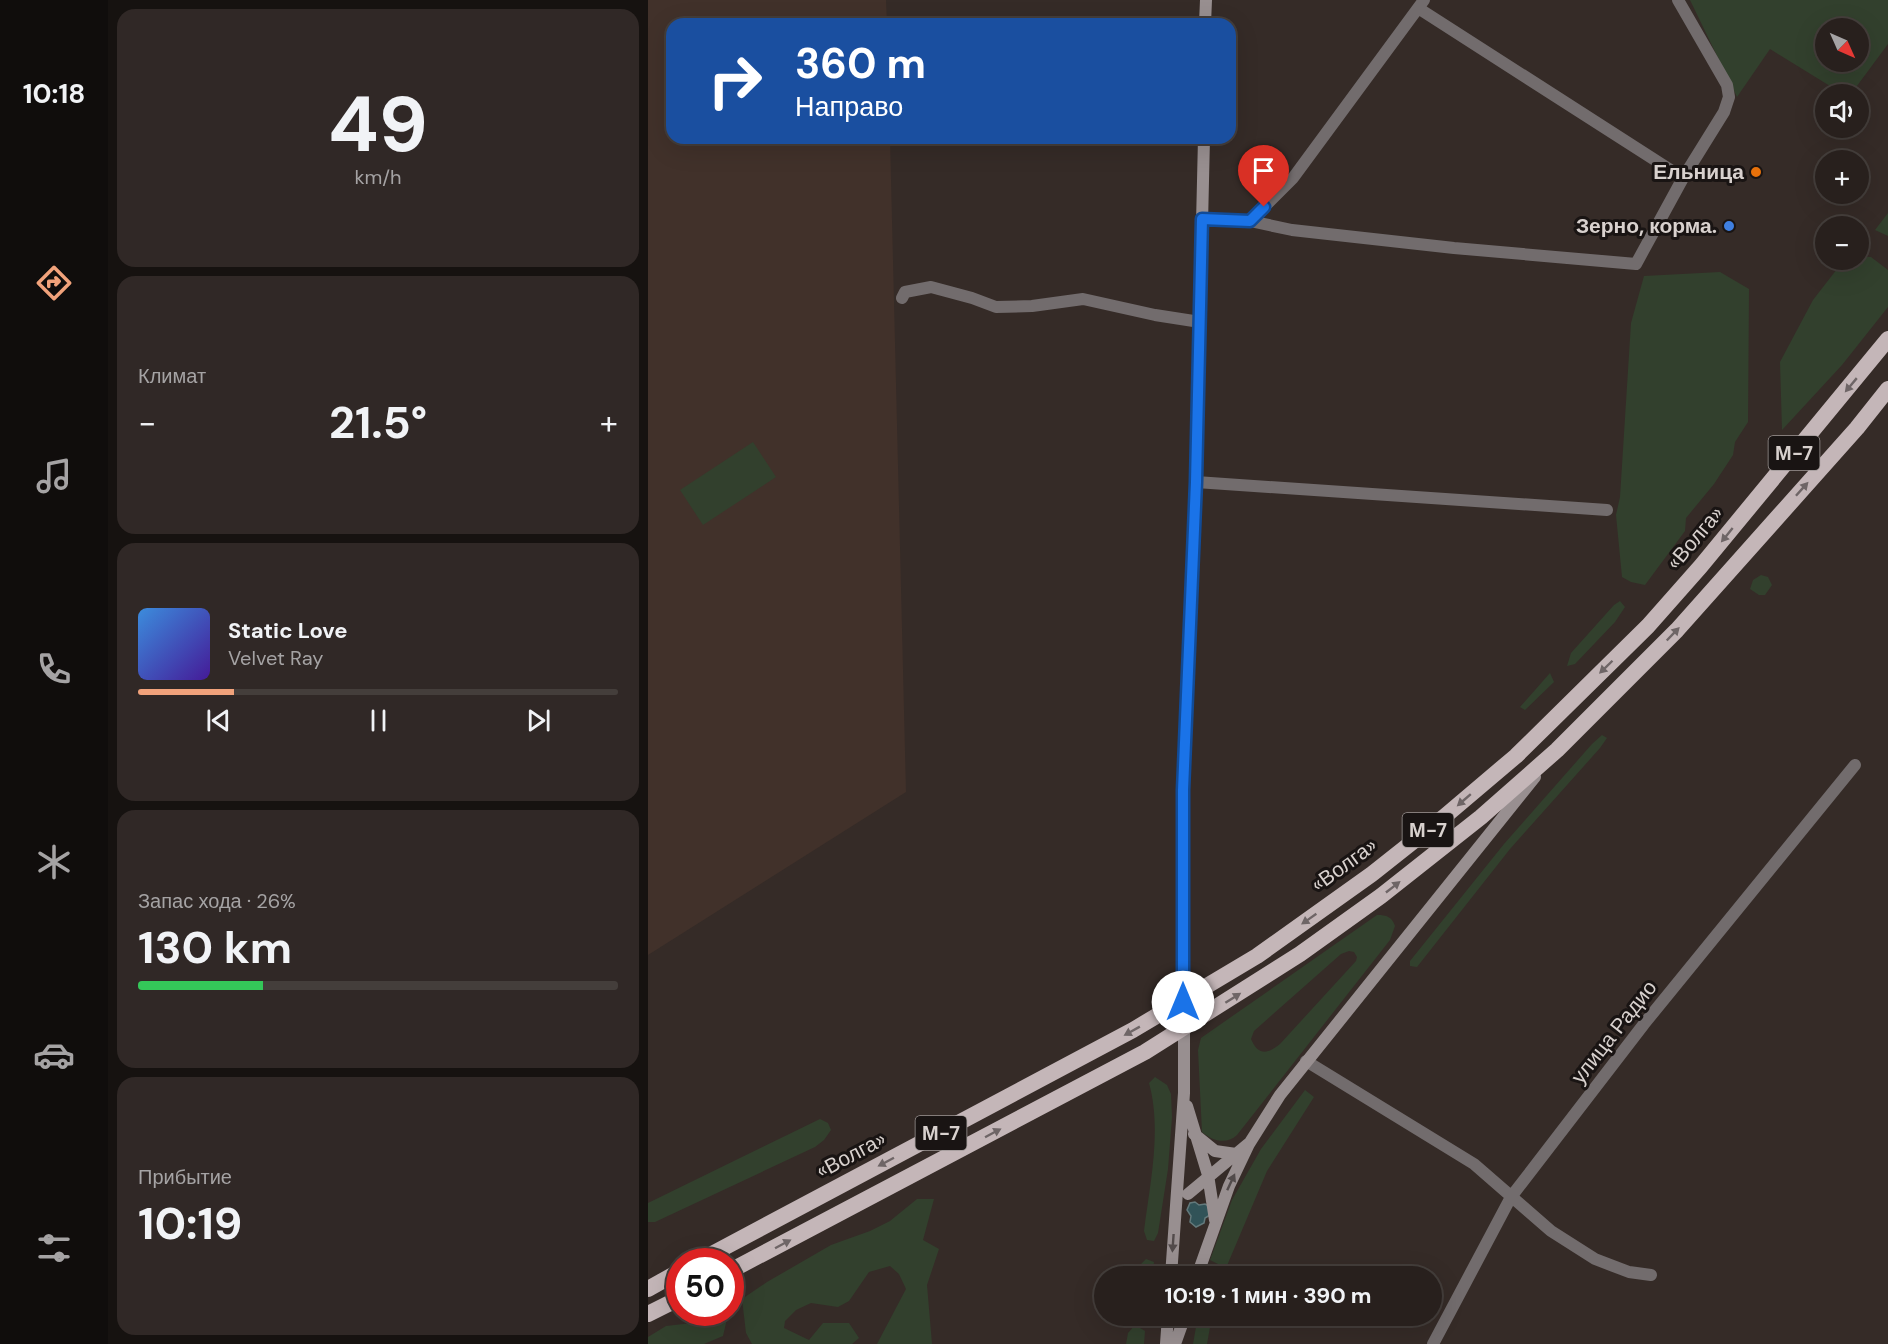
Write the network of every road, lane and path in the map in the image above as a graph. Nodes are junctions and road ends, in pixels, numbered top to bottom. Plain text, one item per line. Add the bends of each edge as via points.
1 (1206, 0) edge
2 (1678, 0) edge
3 (1421, 4) edge
4 (1205, 18) edge
5 (1204, 144) edge
6 (1683, 178) junction
7 (1202, 219) junction
8 (1250, 221) junction
9 (902, 297) dead end
10 (1200, 322) junction
11 (1888, 339) edge
12 (1888, 389) edge
13 (1196, 482) junction
14 (1607, 510) dead end
15 (1557, 750) junction
16 (1855, 765) dead end
17 (1183, 1002) junction
18 (1184, 1029) junction
19 (1306, 1061) junction
20 (1184, 1093) junction
21 (1194, 1134) junction
22 (1249, 1144) junction
23 (1236, 1154) junction
24 (1208, 1175) junction
25 (1188, 1194) junction
26 (1511, 1197) junction
27 (1212, 1204) junction
28 (1176, 1209) junction
29 (1215, 1222) junction
30 (724, 1248) edge
31 (744, 1264) edge
32 (1172, 1266) edge
33 (1200, 1266) edge
34 (1652, 1275) dead end
35 (666, 1278) edge
36 (648, 1288) edge
37 (666, 1305) edge
38 (648, 1314) edge
39 (1167, 1326) edge
40 (1181, 1326) edge
41 (1166, 1344) edge
42 (1175, 1344) edge
43 (1433, 1344) edge

1 - 4 main road
2 - 6 street via 1727,85 1729,96 1724,112
3 - 6 street
3 - 8 street via 1293,178
5 - 7 main road
6 - 8 street via 1636,264 1292,230
7 - 8 street
7 - 10 main road
9 - 10 street via 905,292 931,287 996,307 1083,299
10 - 13 main road
11 -> 17 highway, «Волга» / М-7 via 1656,618 1516,756 1372,874 1257,956
15 -> 12 highway, М-7 via 1677,630
13 - 14 street
13 - 17 main road via 1183,790
18 -> 15 highway, М-7 via 1381,896 1481,817
15 - 19 main road
16 - 26 street, улица Радио via 1644,1024
17 -> 30 highway, «Волга» / М-7
18 - 20 main road
31 -> 18 highway, М-7
19 - 22 main road
19 - 26 street via 1474,1164
20 - 21 main road
20 - 28 main road
21 - 23 main road via 1215,1151
21 - 24 main road
22 - 23 main road
29 -> 22 main road
23 - 24 main road
24 - 25 main road
24 - 27 main road
25 - 27 main road
25 - 28 main road
26 - 34 street via 1551,1231 1595,1259 1629,1272
26 - 43 street, улица Радио
27 - 29 main road
28 -> 32 main road
29 - 33 main road
35 - 36 highway
37 - 38 highway
39 - 41 main road
40 - 42 main road

